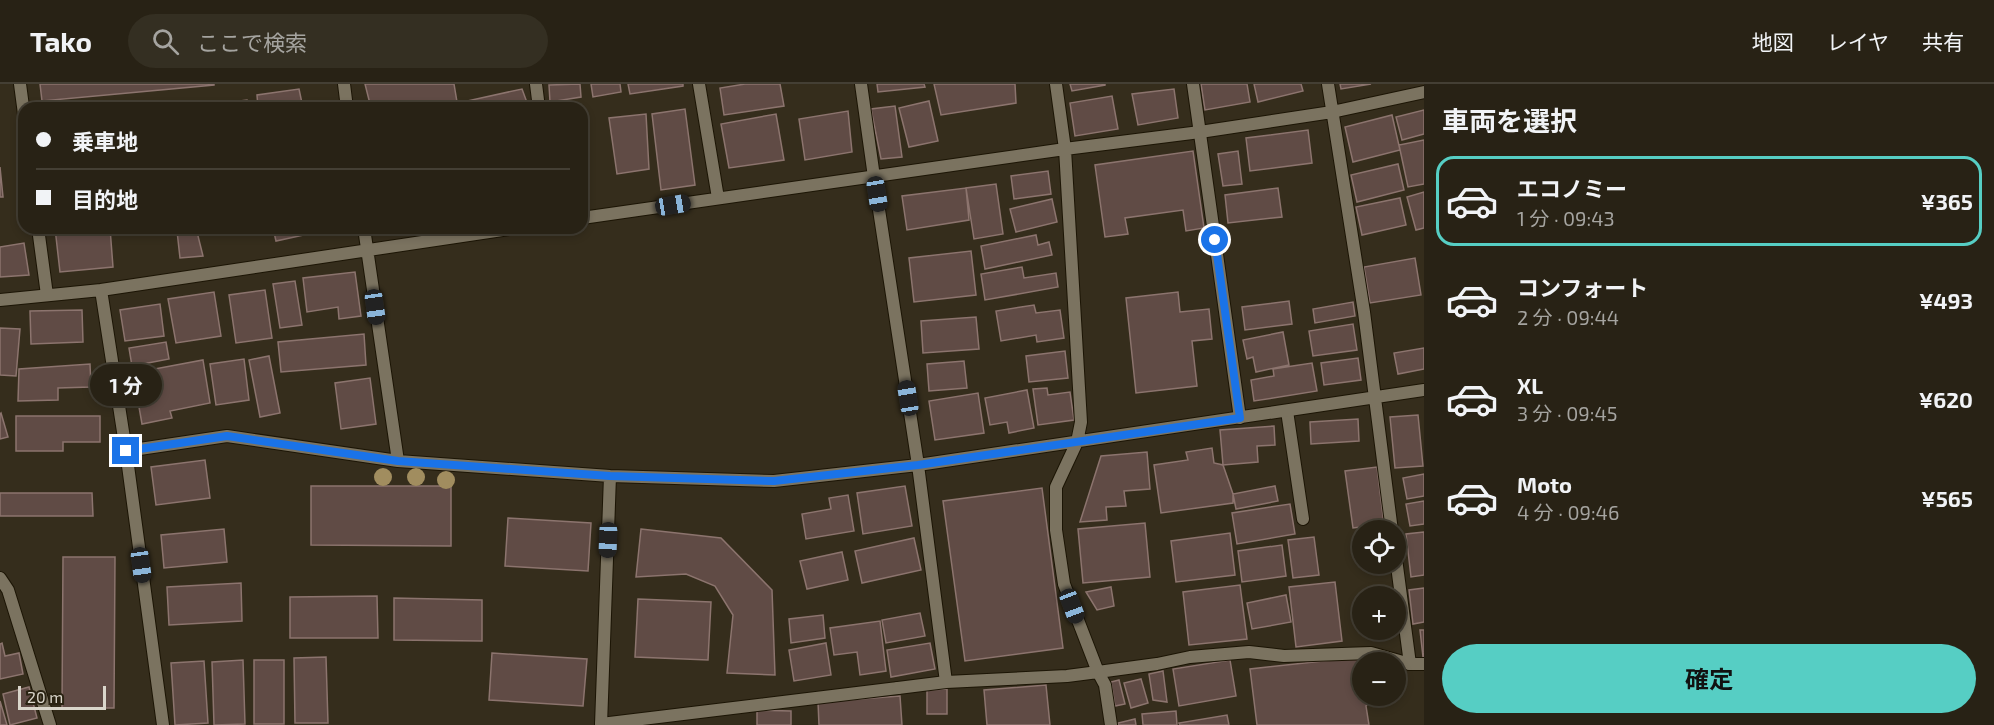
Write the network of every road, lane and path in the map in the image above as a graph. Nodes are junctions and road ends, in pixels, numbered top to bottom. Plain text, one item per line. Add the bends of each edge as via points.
1 (20, 84) edge
2 (344, 84) edge
3 (536, 84) edge
4 (699, 84) edge
5 (861, 84) edge
6 (1056, 84) edge
7 (1193, 84) edge
8 (1328, 84) edge
9 (1424, 92) edge
10 (22, 102) edge
11 (346, 102) edge
12 (538, 102) edge
13 (1332, 112) junction
14 (1200, 132) junction
15 (1065, 149) junction
16 (874, 177) junction
17 (718, 198) junction
18 (588, 217) edge
19 (40, 234) edge
20 (365, 234) edge
21 (477, 234) edge
22 (367, 251) junction
23 (101, 290) junction
24 (47, 295) junction
25 (0, 300) edge
26 (1424, 390) edge
27 (1374, 397) junction
28 (1287, 411) junction
29 (1240, 418) junction
30 (1077, 442) junction
31 (126, 451) junction
32 (398, 461) junction
33 (918, 465) junction
34 (610, 476) junction
35 (1303, 519) dead end
36 (1391, 520) edge
37 (1398, 574) edge
38 (0, 578) edge
39 (1410, 664) junction
40 (1424, 664) edge
41 (1098, 672) junction
42 (946, 682) junction
43 (601, 724) edge
44 (50, 725) edge
45 (163, 725) edge
46 (1112, 725) edge

1 - 10 street
2 - 11 street
3 - 12 street
4 - 17 street
5 - 16 street
6 - 15 street
7 - 14 street
8 - 13 street
9 - 13 street
13 - 14 street
13 - 27 street
14 - 15 street
14 - 29 street
15 - 16 street
15 - 30 street via 1081,422
16 - 17 street
16 - 33 street
17 - 18 street
19 - 24 street
20 - 22 street
21 - 22 street
22 - 23 street
22 - 32 street
23 - 24 street
23 - 31 street
24 - 25 street
26 - 27 street
27 - 28 street
27 - 36 street
28 - 29 street
28 - 35 street
29 - 30 street
30 - 33 street
30 - 41 street via 1056,487 1056,530 1064,584
31 - 32 street via 227,436
31 - 45 street
32 - 34 street
33 - 34 street via 774,481
33 - 42 street
34 - 43 street
37 - 39 street
38 - 44 street via 11,600
39 - 40 street
39 - 41 street via 1371,653 1284,656 1249,652
41 - 42 street
41 - 46 street via 1105,685
42 - 43 street

